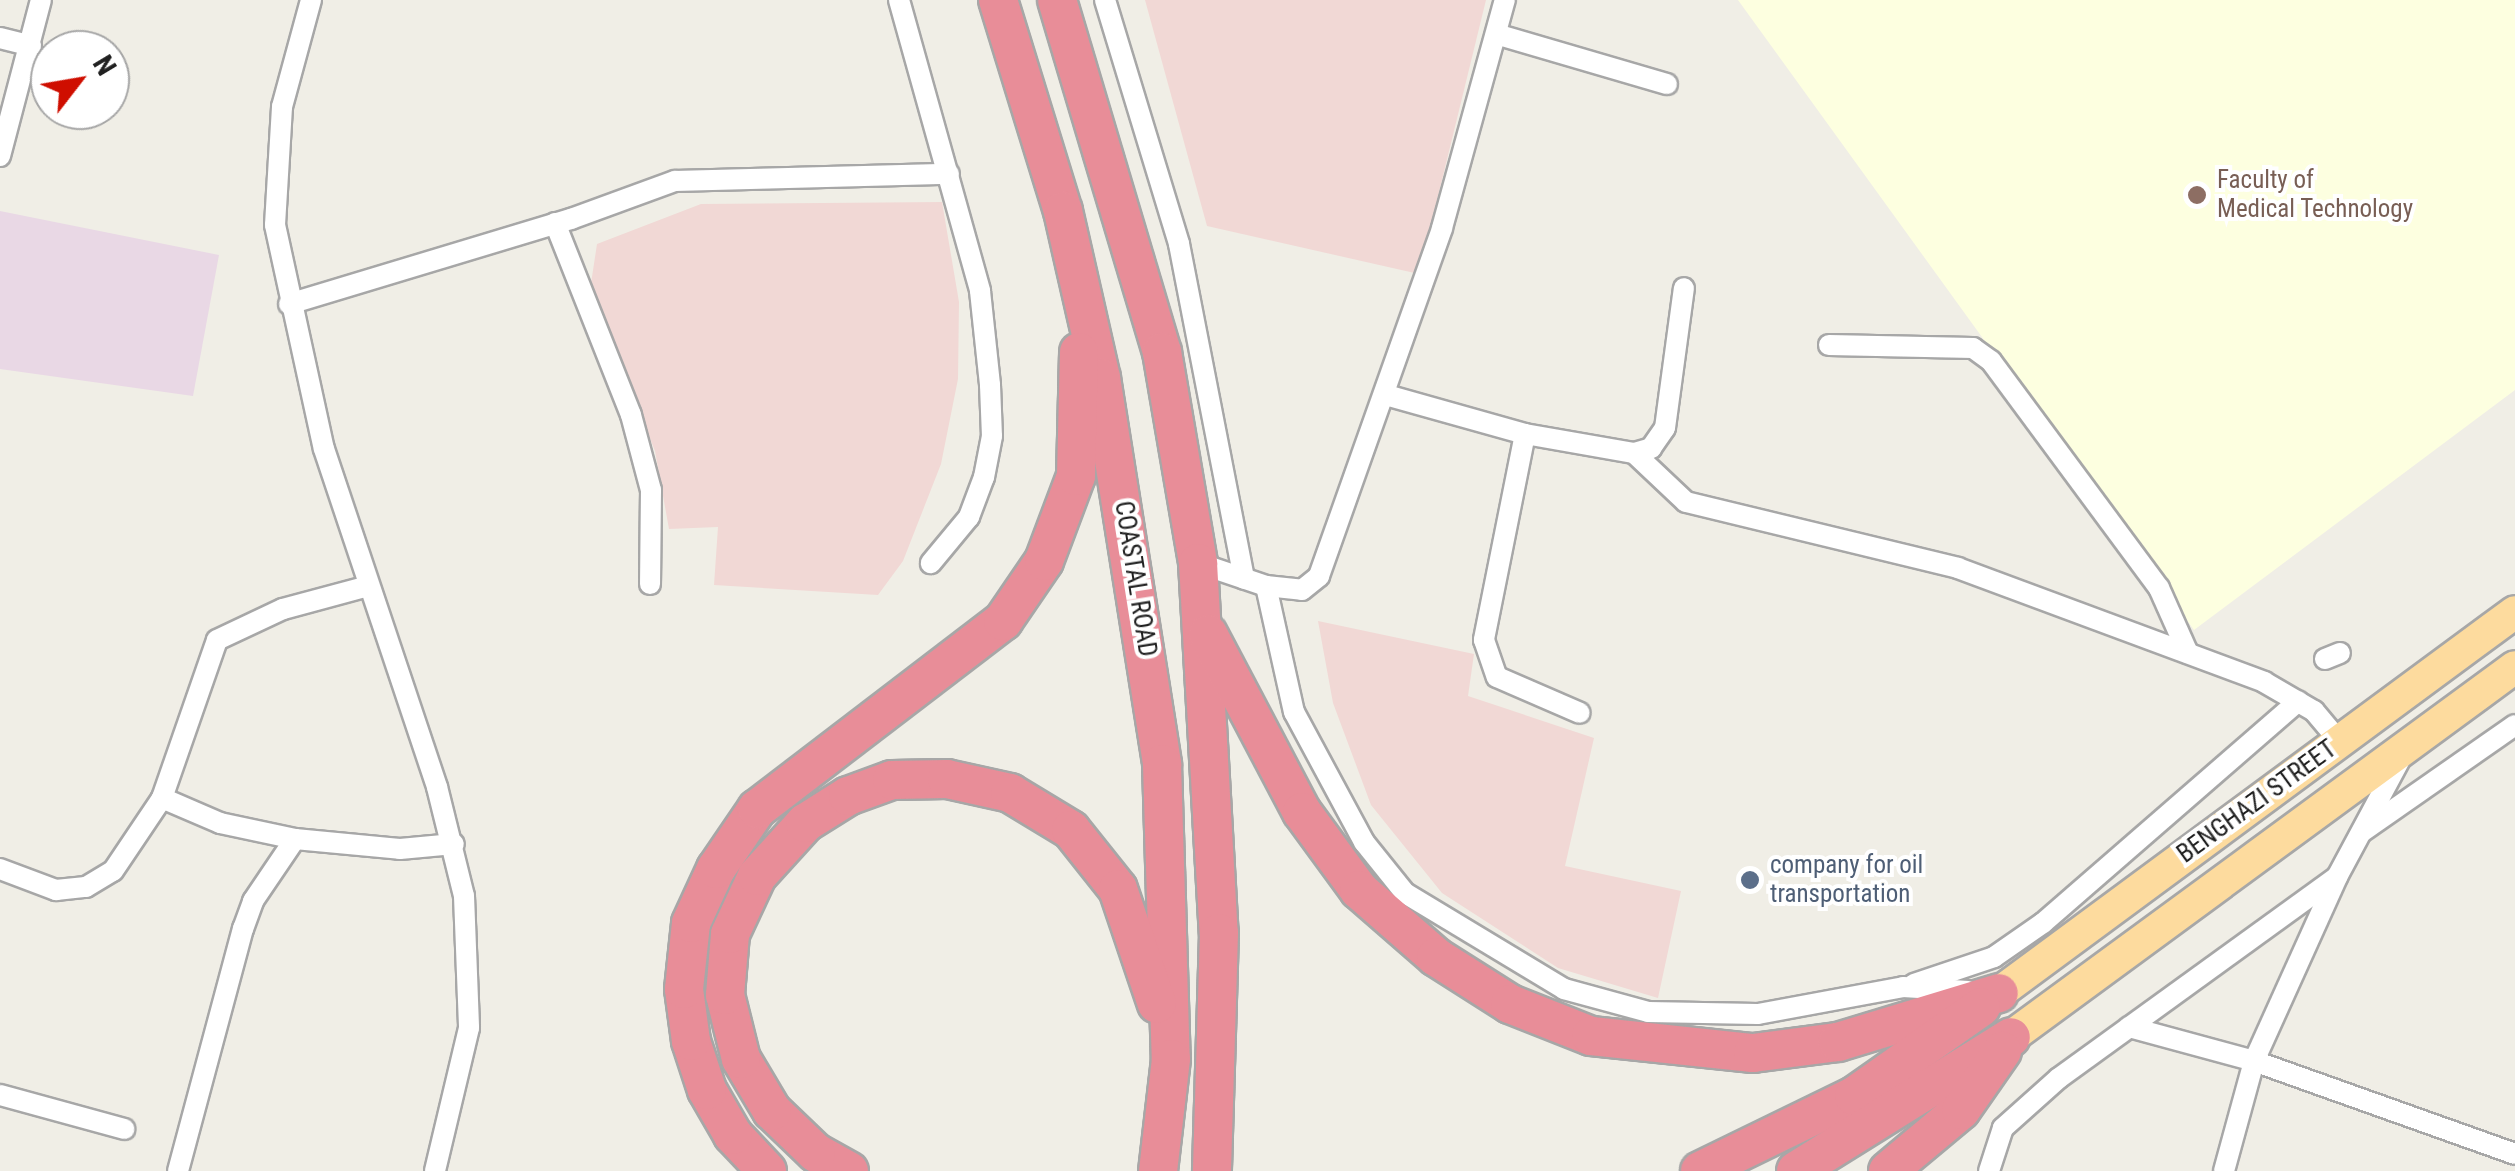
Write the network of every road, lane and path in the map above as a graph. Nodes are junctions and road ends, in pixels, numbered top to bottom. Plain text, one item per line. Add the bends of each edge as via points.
1 (41, 0) edge
2 (312, 0) edge
3 (899, 0) edge
4 (998, 0) edge
5 (1056, 0) edge
6 (1104, 0) edge
7 (1505, 0) edge
8 (34, 30) edge
9 (1499, 35) junction
10 (0, 38) edge
11 (30, 46) edge
12 (30, 49) edge
13 (1667, 84) dead end
14 (1, 147) edge
15 (949, 174) junction
16 (1063, 211) junction
17 (556, 223) junction
18 (1684, 288) dead end
19 (289, 304) junction
20 (1829, 346) dead end
21 (1386, 395) junction
22 (1525, 434) junction
23 (1634, 454) junction
24 (1198, 562) junction
25 (930, 563) dead end
26 (1244, 578) junction
27 (650, 584) dead end
28 (368, 586) junction
29 (1266, 586) junction
30 (2515, 612) edge
31 (1203, 625) junction
32 (2188, 654) junction
33 (2515, 668) edge
34 (2298, 701) junction
35 (1580, 713) dead end
36 (2515, 725) edge
37 (2339, 742) junction
38 (2408, 745) junction
39 (162, 798) junction
40 (2362, 832) junction
41 (295, 839) junction
42 (454, 844) junction
43 (0, 869) edge
44 (2337, 877) junction
45 (1903, 987) junction
46 (1999, 993) junction
47 (2128, 1027) junction
48 (2010, 1037) junction
49 (1171, 1059) junction
50 (2254, 1061) junction
51 (0, 1095) edge
52 (124, 1129) dead end
53 (2515, 1154) edge
54 (178, 1171) edge
55 (436, 1171) edge
56 (767, 1171) edge
57 (849, 1171) edge
58 (1158, 1171) edge
59 (1212, 1171) edge
60 (1700, 1171) edge
61 (1796, 1171) edge
62 (1888, 1171) edge
63 (1989, 1171) edge
64 (2224, 1171) edge

1 - 8 street
2 - 19 street via 282,107 276,167 275,225
3 - 15 street
4 - 16 highway, COASTAL ROAD
5 - 24 highway via 1162,352
6 - 26 street via 1179,244
7 - 9 street
9 - 13 street
9 - 21 street
10 - 11 street
12 - 14 street
15 - 17 street via 694,178
15 - 25 street via 980,291 992,436 969,518
16 - 49 highway, COASTAL ROAD via 1104,396 1162,764
16 - 56 highway via 1080,367 1076,476 1044,561 1003,621 757,810 716,869 691,923 684,990 691,1041 707,1090 733,1135
17 - 19 street
17 - 27 street via 631,415 646,471
18 - 23 street via 1665,428 1651,448
19 - 28 street via 324,449
20 - 32 street via 1973,348 1991,361 2159,588
21 - 22 street
21 - 29 street via 1319,576 1302,590
22 - 23 street
22 - 35 street via 1484,640 1497,677
23 - 32 street via 1686,502 1958,568
24 - 26 street
24 - 31 highway
26 - 29 street
28 - 39 street via 283,608 216,640
28 - 42 street
29 - 45 street via 1294,712 1311,751 1364,842 1404,893 1564,988 1648,1012 1758,1014
30 - 37 main road, BENGHAZI STREET
31 - 46 highway via 1302,812 1359,890 1436,958 1510,1004 1590,1036 1753,1053 1838,1042
31 - 59 highway via 1219,933
32 - 34 street
33 - 38 main road, BENGHAZI STREET
34 - 37 street
34 - 45 street via 2043,923 1994,957
36 - 40 street
37 - 46 main road, BENGHAZI STREET
38 - 40 street
38 - 48 main road, BENGHAZI STREET
39 - 41 street via 220,823
39 - 43 street via 113,871 86,888 56,890
40 - 44 street
41 - 42 street via 400,849
41 - 54 street via 248,915
42 - 55 street via 464,896 470,1028
44 - 47 street
44 - 50 street
45 - 46 street
46 - 60 highway via 1854,1096
47 - 50 street
47 - 63 street via 2004,1128
48 - 61 highway
48 - 62 highway via 1961,1110
49 - 57 highway via 1118,890 1071,830 1010,793 947,780 892,780 804,823 757,876 730,934 725,994 740,1059 772,1111 816,1153
49 - 58 highway, COASTAL ROAD
50 - 53 street
50 - 64 street
51 - 52 street

